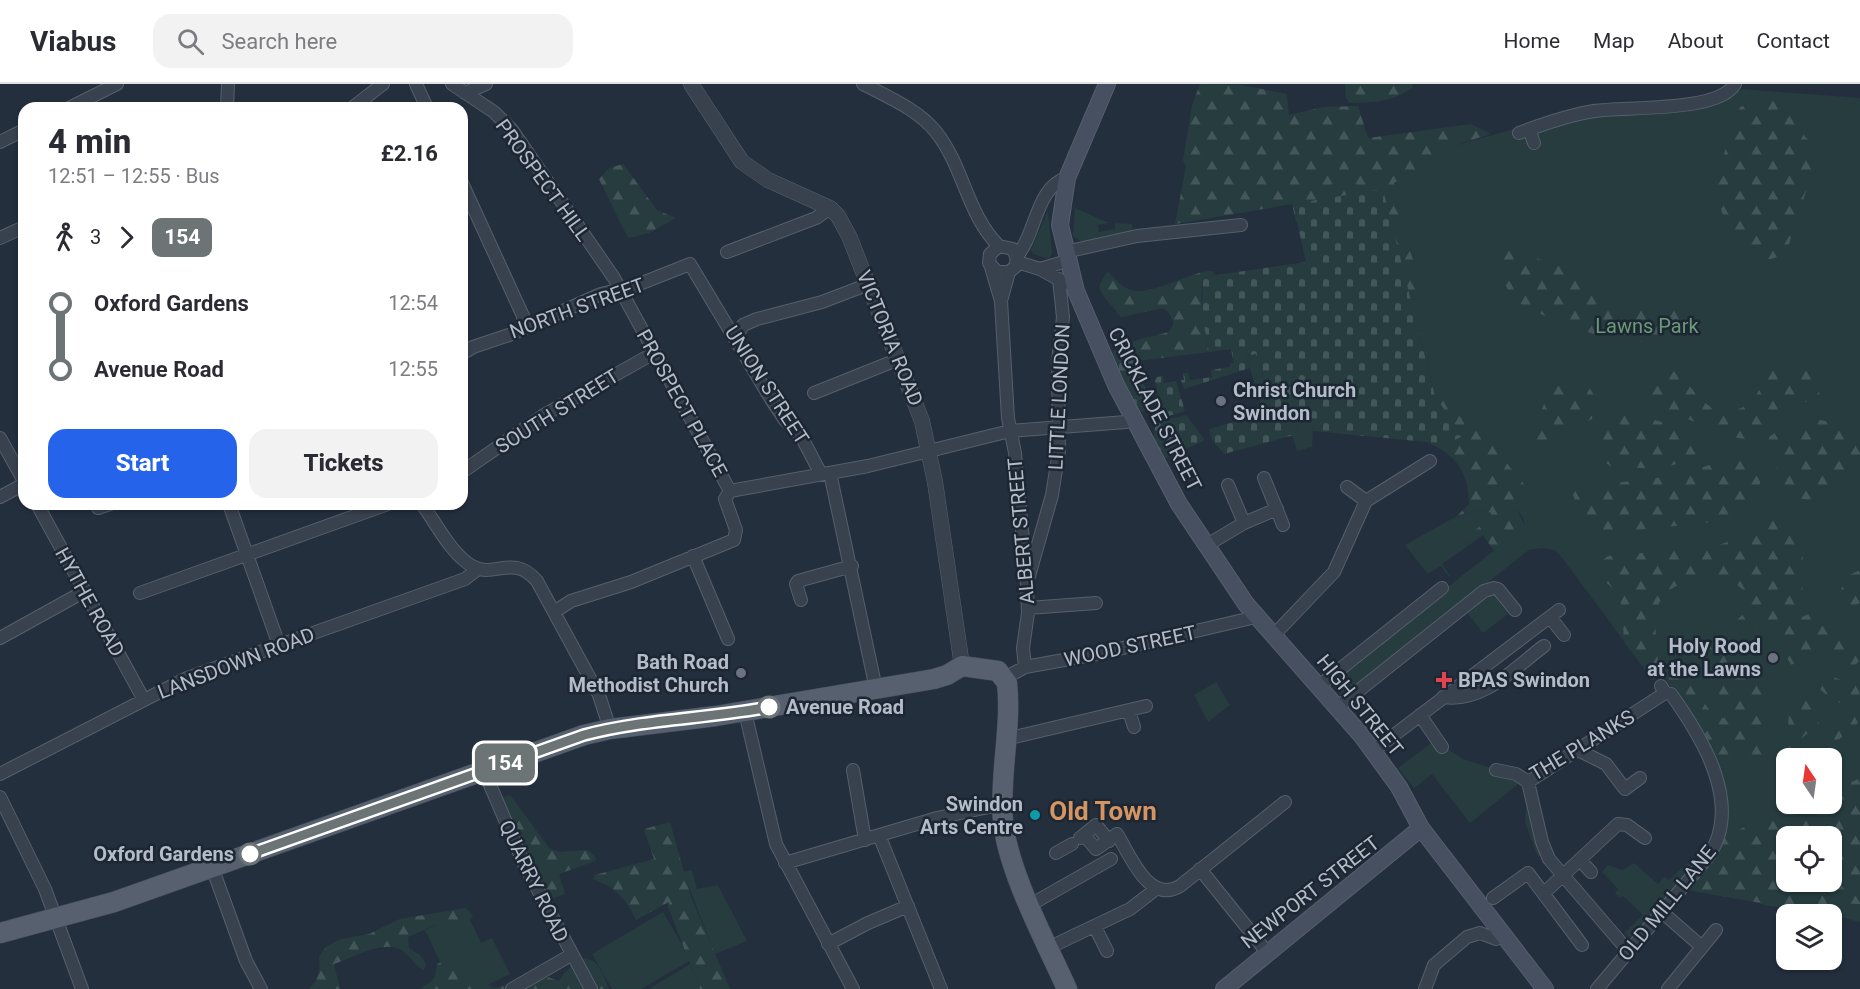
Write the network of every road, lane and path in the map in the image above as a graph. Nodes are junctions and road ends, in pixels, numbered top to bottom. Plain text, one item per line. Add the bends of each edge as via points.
1 (117, 84) edge
2 (228, 84) edge
3 (383, 84) edge
4 (416, 84) edge
5 (452, 84) edge
6 (486, 84) edge
7 (691, 84) edge
8 (863, 84) edge
9 (1107, 84) edge
10 (1735, 84) edge
11 (465, 93) junction
12 (83, 102) edge
13 (227, 102) edge
14 (360, 102) edge
15 (425, 102) edge
16 (18, 133) edge
17 (0, 142) edge
18 (1534, 143) dead end
19 (1067, 178) junction
20 (468, 196) edge
21 (830, 208) junction
22 (1241, 225) dead end
23 (18, 230) edge
24 (0, 238) edge
25 (999, 246) junction
26 (727, 252) dead end
27 (1066, 257) junction
28 (1014, 263) junction
29 (693, 266) joint
30 (991, 267) junction
31 (1040, 269) junction
32 (1059, 279) junction
33 (869, 284) junction
34 (620, 290) junction
35 (1076, 291) junction
36 (1001, 301) junction
37 (524, 328) junction
38 (736, 338) junction
39 (468, 351) edge
40 (654, 353) junction
41 (899, 358) junction
42 (814, 393) dead end
43 (1126, 422) dead end
44 (1061, 427) junction
45 (1010, 430) junction
46 (0, 438) edge
47 (929, 450) junction
48 (1430, 461) dead end
49 (468, 468) edge
50 (18, 472) edge
51 (826, 474) junction
52 (1264, 478) dead end
53 (1228, 485) dead end
54 (18, 486) edge
55 (1347, 486) dead end
56 (730, 491) junction
57 (0, 497) edge
58 (1366, 501) junction
59 (1277, 509) junction
60 (39, 510) edge
61 (231, 510) edge
62 (371, 510) edge
63 (426, 510) edge
64 (1244, 524) junction
65 (1283, 525) dead end
66 (1207, 545) junction
67 (247, 555) junction
68 (693, 556) junction
69 (852, 566) junction
70 (478, 569) junction
71 (1027, 584) junction
72 (1442, 588) dead end
73 (85, 591) junction
74 (140, 593) dead end
75 (801, 600) dead end
76 (1096, 603) dead end
77 (1028, 608) junction
78 (1515, 610) dead end
79 (554, 612) junction
80 (1256, 617) junction
81 (1564, 635) dead end
82 (1273, 636) junction
83 (0, 638) edge
84 (728, 639) dead end
85 (279, 645) junction
86 (1544, 646) dead end
87 (962, 666) junction
88 (1025, 667) junction
89 (1005, 678) junction
90 (1319, 686) junction
91 (876, 689) junction
92 (1663, 690) joint
93 (1443, 697) junction
94 (144, 700) junction
95 (1146, 706) dead end
96 (1338, 707) junction
97 (1129, 711) junction
98 (745, 712) junction
99 (1420, 714) junction
100 (1134, 727) dead end
101 (610, 729) junction
102 (1006, 740) junction
103 (1442, 747) dead end
104 (1578, 750) junction
105 (1374, 751) junction
106 (853, 770) dead end
107 (1496, 770) dead end
108 (484, 771) junction
109 (0, 774) edge
110 (1640, 778) dead end
111 (1528, 782) junction
112 (0, 797) edge
113 (1286, 802) dead end
114 (1003, 804) junction
115 (1421, 828) junction
116 (879, 836) junction
117 (1644, 838) dead end
118 (865, 840) junction
119 (1056, 854) dead end
120 (1111, 859) dead end
121 (1580, 860) junction
122 (785, 863) junction
123 (212, 867) junction
124 (1200, 869) junction
125 (1591, 872) dead end
126 (1563, 877) junction
127 (1156, 890) junction
128 (1468, 891) junction
129 (1544, 893) junction
130 (1492, 898) dead end
131 (1030, 905) junction
132 (908, 906) junction
133 (1662, 912) junction
134 (54, 920) junction
135 (1099, 925) junction
136 (1716, 930) dead end
137 (0, 933) edge
138 (1496, 939) junction
139 (828, 944) junction
140 (1582, 945) dead end
141 (1702, 947) junction
142 (1048, 948) junction
143 (1512, 948) junction
144 (1107, 951) dead end
145 (1266, 951) junction
146 (1629, 952) junction
147 (571, 955) junction
148 (82, 989) edge
149 (261, 989) edge
150 (512, 989) edge
151 (591, 989) edge
152 (853, 989) edge
153 (941, 989) edge
154 (1067, 989) edge
155 (1224, 989) edge
156 (1425, 989) edge
157 (1545, 989) edge
158 (1597, 989) edge
159 (1668, 989) edge

1 - 12 street
2 - 13 street
3 - 14 street
4 - 15 street
5 - 11 street, PROSPECT HILL
6 - 11 street
7 - 21 street via 746,166
8 - 25 street via 922,118 939,136 980,223
9 - 19 main road, CRICKLADE STREET
10 - 18 street via 1727,93 1711,99 1559,118 1524,131
11 - 34 street, PROSPECT HILL via 512,130
16 - 17 street
19 - 27 main road, CRICKLADE STREET via 1060,228
19 - 28 street via 1050,190
20 - 37 street via 524,316
21 - 26 street via 816,218
21 - 33 street, VICTORIA ROAD via 849,236
22 - 27 street via 1228,233 1137,236
23 - 24 street
25 - 28 street via 1009,246
25 - 30 street via 990,254
27 - 31 street
27 - 35 main road, CRICKLADE STREET
28 - 30 street via 997,272
28 - 31 street
28 - 36 street
29 - 34 street, NORTH STREET via 686,265
29 - 38 street, UNION STREET
30 - 36 street
31 - 32 street
32 - 35 street
32 - 44 street, LITTLE LONDON via 1063,313 1058,361
33 - 38 street via 822,302 757,319 743,325
33 - 41 street, VICTORIA ROAD
34 - 37 street, NORTH STREET via 601,294
34 - 40 street, PROSPECT PLACE
35 - 66 main road, CRICKLADE STREET via 1129,412 1179,504
36 - 45 street, ALBERT STREET
37 - 39 street, NORTH STREET
38 - 51 street, UNION STREET via 784,420 801,436
40 - 49 street, SOUTH STREET via 544,415
40 - 56 street, PROSPECT PLACE
41 - 42 street
41 - 47 street, VICTORIA ROAD via 922,418
43 - 44 street, PROSPECT PLACE
44 - 45 street, PROSPECT PLACE
44 - 71 street, LITTLE LONDON via 1052,495
45 - 47 street, PROSPECT PLACE
45 - 71 street, ALBERT STREET
46 - 50 street
47 - 51 street, PROSPECT PLACE
47 - 87 street, VICTORIA ROAD
48 - 58 street
51 - 56 street, PROSPECT PLACE
51 - 69 street
52 - 59 street
53 - 64 street
54 - 57 street
55 - 58 street
56 - 68 street via 725,499 736,538
58 - 82 street via 1334,572
59 - 64 street
59 - 65 street
60 - 73 street, HYTHE ROAD
61 - 67 street
62 - 67 street
63 - 70 street via 458,554
64 - 66 street
66 - 80 main road, CRICKLADE STREET
67 - 74 street
67 - 85 street
68 - 79 street
68 - 84 street
69 - 75 street via 798,581
69 - 91 street
70 - 79 street via 509,566 525,571 537,581
70 - 85 street, LANSDOWN ROAD via 465,579
71 - 77 street, ALBERT STREET
72 - 90 street
73 - 83 street
73 - 94 street, HYTHE ROAD
76 - 77 street
77 - 88 street, ALBERT STREET
78 - 96 street via 1498,589 1485,591
79 - 101 street via 599,695
80 - 82 main road, HIGH STREET
80 - 88 street, WOOD STREET
81 - 93 street via 1555,614
82 - 90 main road, HIGH STREET
85 - 94 street, LANSDOWN ROAD via 187,678
86 - 93 street via 1483,692
87 - 89 main road via 993,670
87 - 91 main road via 940,678
88 - 89 street, WOOD STREET
89 - 102 main road
90 - 96 main road, HIGH STREET
91 - 98 main road
92 - 104 street, THE PLANKS
92 - 133 street, OLD MILL LANE via 1672,695 1707,749 1717,779 1720,810 1718,838 1712,852
93 - 99 street
94 - 109 street, LANSDOWN ROAD
95 - 97 street
96 - 105 main road, HIGH STREET
97 - 100 street
97 - 102 street
98 - 101 main road
98 - 122 street via 776,844
99 - 103 street
99 - 105 street
101 - 108 main road
102 - 114 main road
104 - 110 street via 1606,764 1625,789
104 - 111 street, THE PLANKS
105 - 115 main road, HIGH STREET
106 - 118 street
107 - 111 street, THE PLANKS via 1516,774
108 - 123 main road
108 - 147 street, QUARRY ROAD via 515,846
111 - 126 street via 1542,842 1549,860
112 - 134 street via 45,888
113 - 124 street
114 - 116 street
114 - 131 main road via 1005,834
115 - 128 main road, HIGH STREET
115 - 145 main road, NEWPORT STREET
116 - 118 street
116 - 132 street
117 - 121 street via 1627,825 1618,824
118 - 122 street
119 - 127 street via 1096,825 1109,841 1117,834
120 - 131 street
121 - 125 street
121 - 126 street
122 - 139 street
123 - 134 main road
123 - 149 street via 246,961
124 - 127 street via 1174,889
124 - 145 street
126 - 129 street
126 - 146 street
127 - 135 street
128 - 138 main road via 1478,915
128 - 143 main road via 1479,900
129 - 130 street via 1528,873
129 - 140 street
131 - 142 main road
132 - 139 street
132 - 153 street
133 - 141 street
133 - 146 street, OLD MILL LANE
134 - 137 main road
134 - 148 street
135 - 142 street
135 - 144 street
136 - 141 street
138 - 143 main road
138 - 156 street via 1476,933 1456,952 1434,964
139 - 152 street
141 - 159 street
142 - 154 main road
143 - 157 main road
145 - 155 main road, NEWPORT STREET
146 - 158 street, OLD MILL LANE
147 - 150 street
147 - 151 street, QUARRY ROAD

